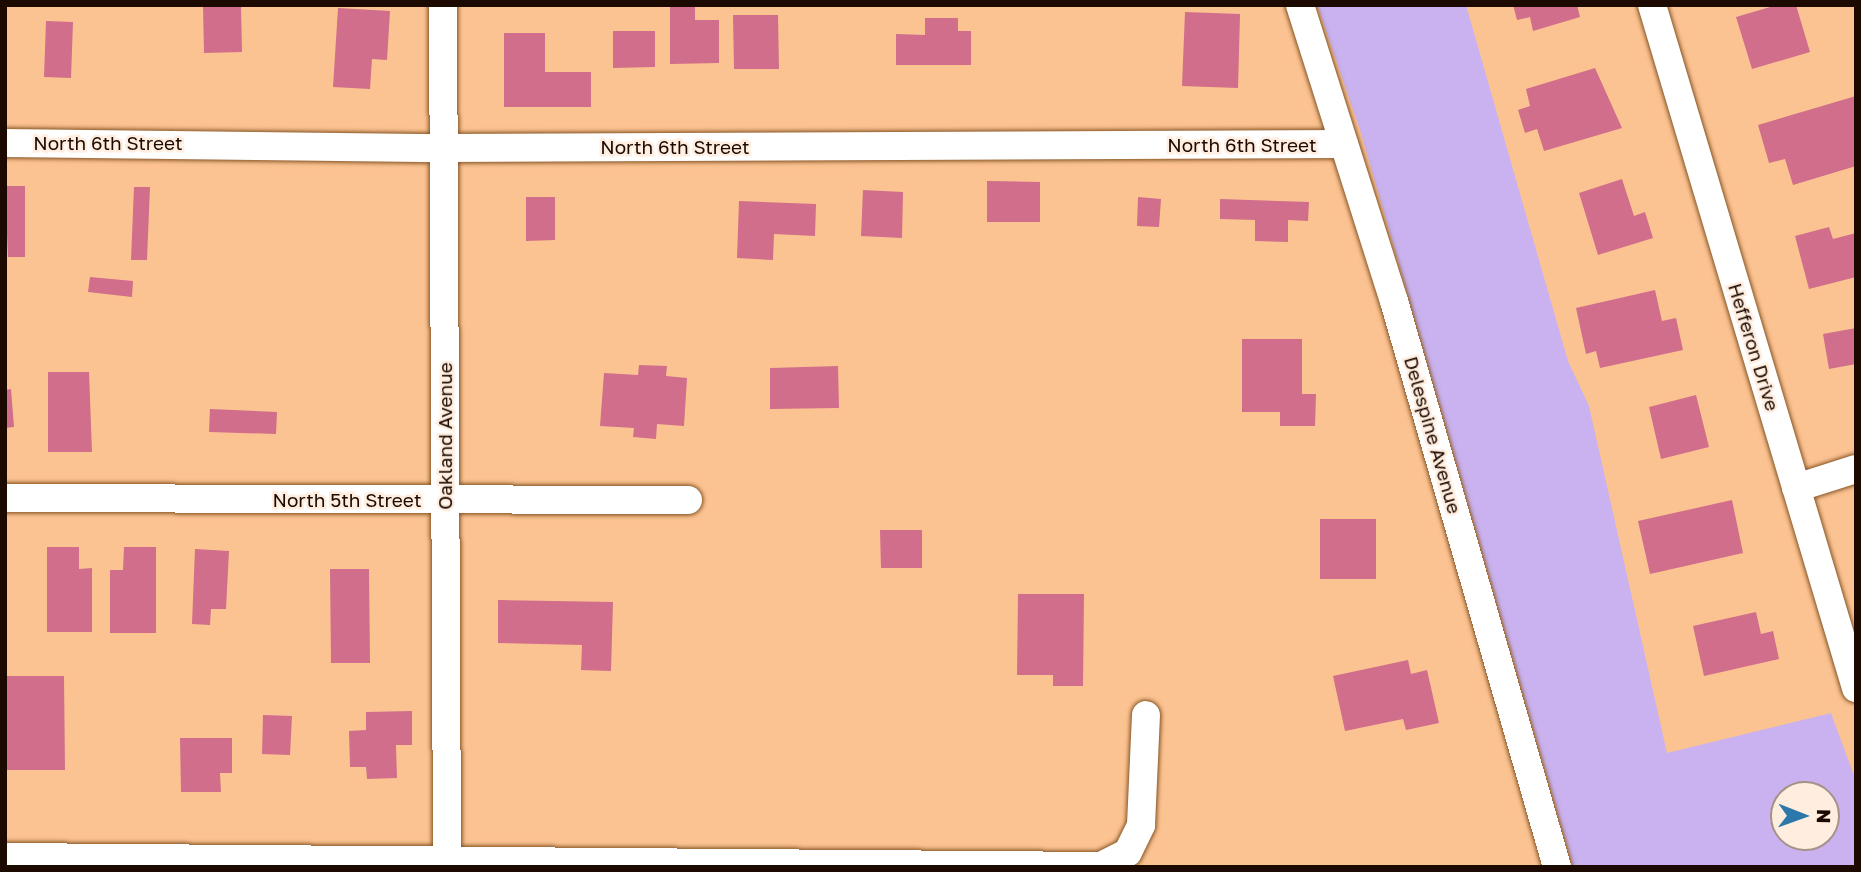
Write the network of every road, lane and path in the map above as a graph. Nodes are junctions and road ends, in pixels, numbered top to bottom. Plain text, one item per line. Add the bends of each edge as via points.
1 (443, 5) edge
2 (1300, 5) edge
3 (1651, 5) edge
4 (5, 143) edge
5 (1344, 144) junction
6 (443, 148) junction
7 (1856, 470) edge
8 (1796, 488) junction
9 (5, 498) edge
10 (445, 500) junction
11 (688, 500) dead end
12 (1856, 688) edge
13 (1146, 715) dead end
14 (5, 857) edge
15 (447, 864) edge
16 (1557, 867) edge

1 - 6 street, Oakland Avenue
2 - 5 street, Delespine Avenue
3 - 8 street, Hefferon Drive
4 - 6 street, North 6th Street
5 - 6 street, North 6th Street
5 - 16 street, Delespine Avenue
6 - 10 street, Oakland Avenue
7 - 8 street
8 - 12 street, Hefferon Drive
9 - 10 street, North 5th Street
10 - 11 street, North 5th Street
10 - 15 street, Oakland Avenue
13 - 15 street via 1141,825 1128,852 1101,866
14 - 15 street

